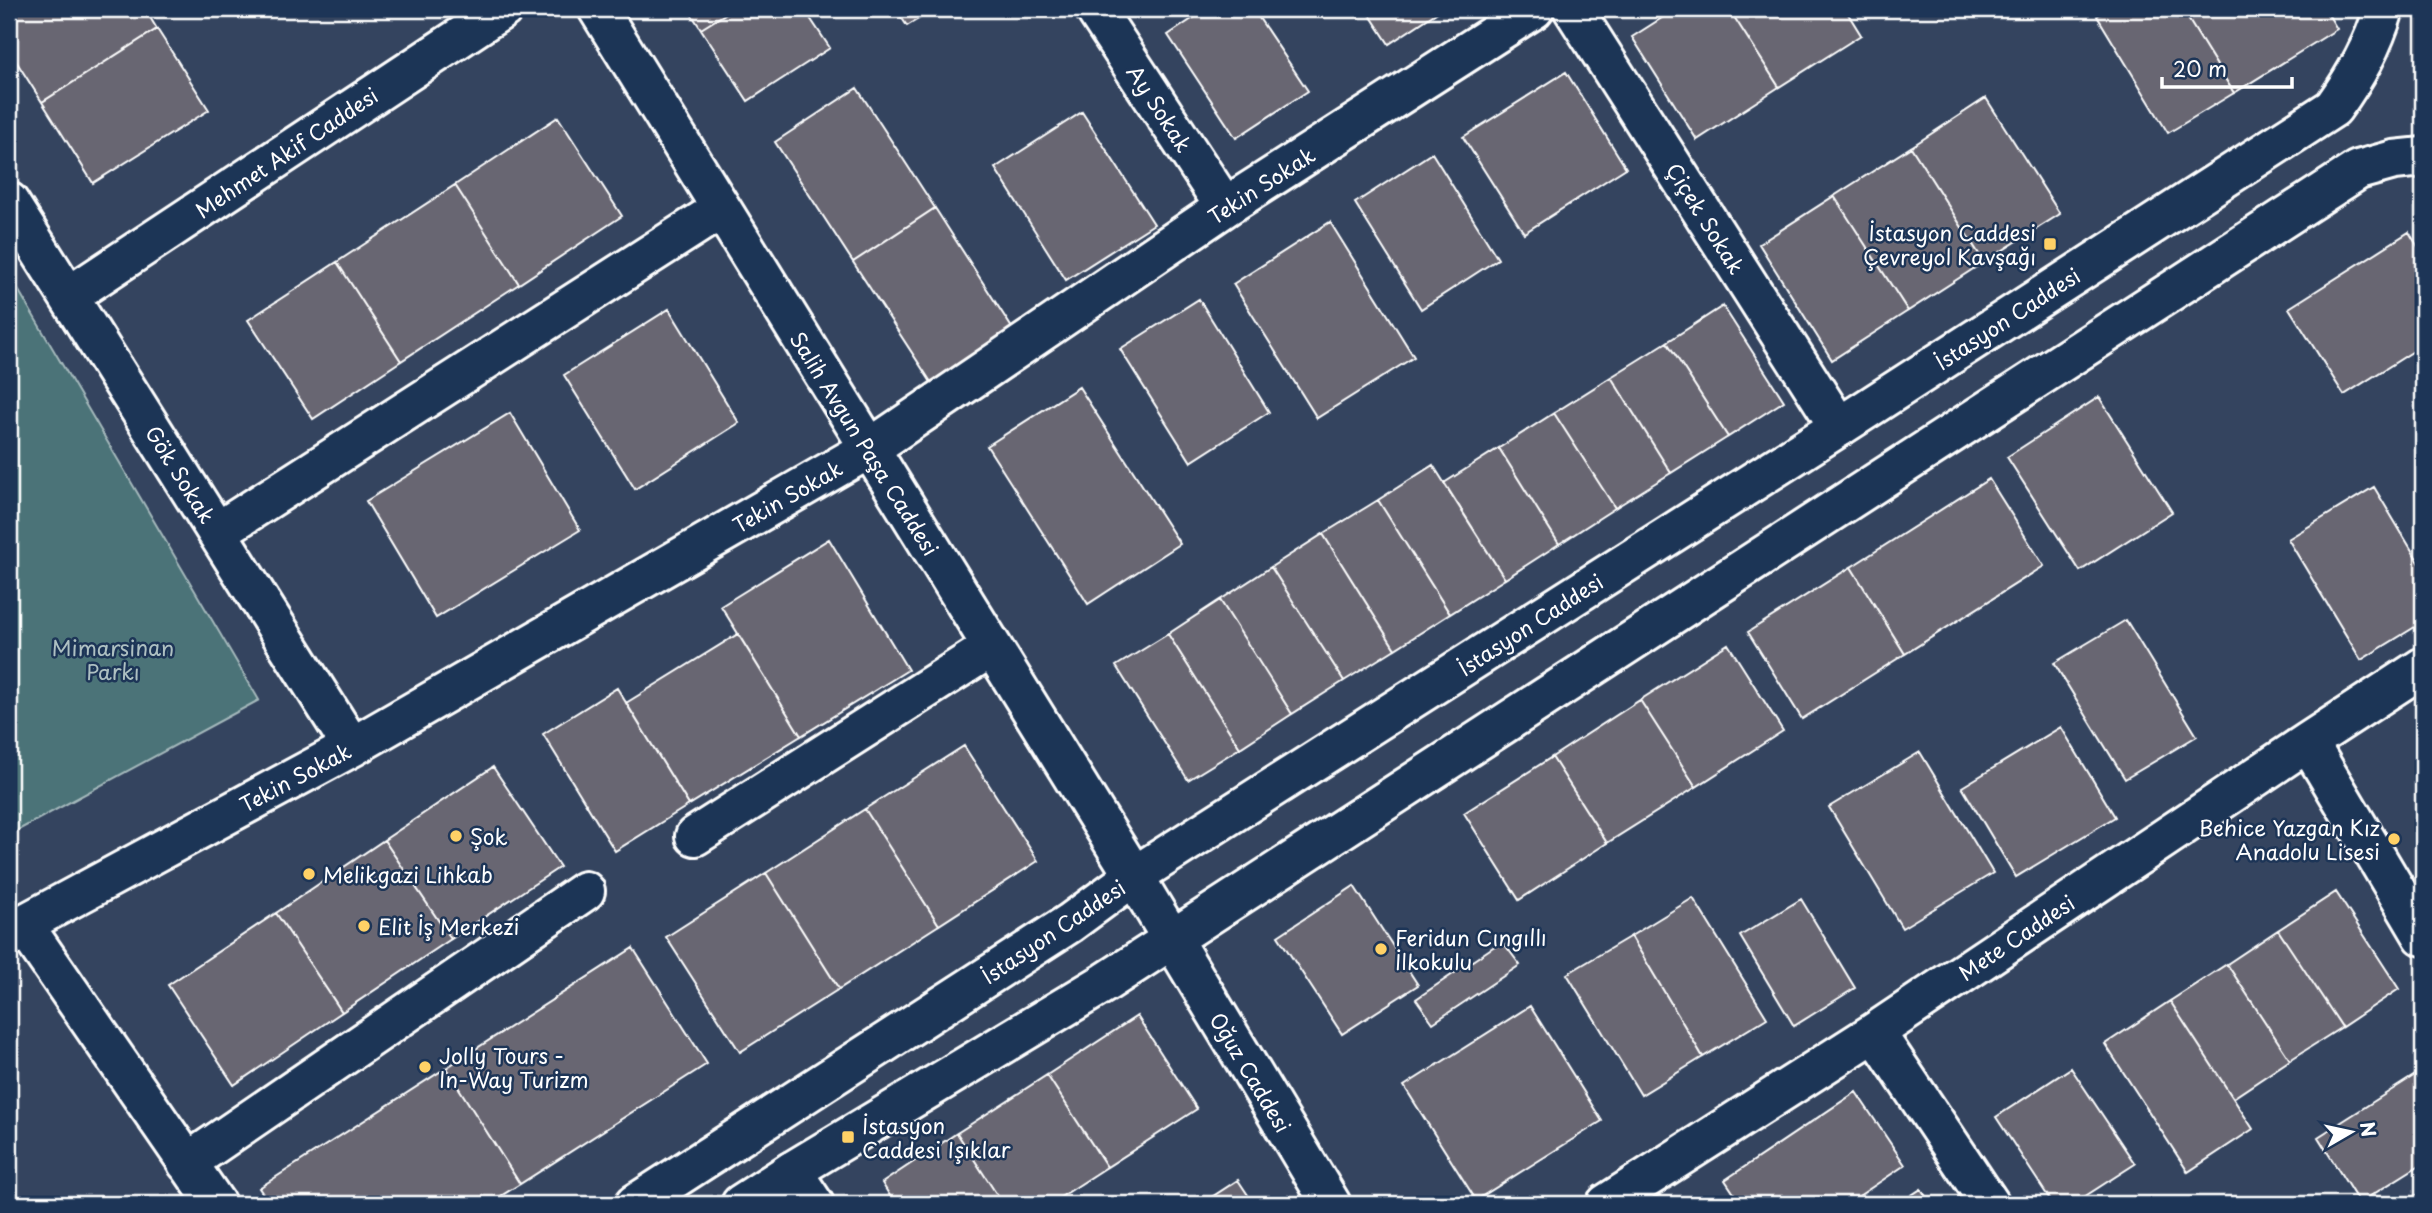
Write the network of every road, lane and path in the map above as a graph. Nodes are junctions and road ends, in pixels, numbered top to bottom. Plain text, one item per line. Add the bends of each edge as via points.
1 (503, 9) edge
2 (598, 9) edge
3 (1096, 9) edge
4 (1534, 9) edge
5 (1573, 9) edge
6 (2384, 9) edge
7 (2423, 158) edge
8 (9, 202) edge
9 (1225, 207) junction
10 (722, 209) junction
11 (69, 296) junction
12 (1839, 427) junction
13 (869, 449) junction
14 (217, 532) junction
15 (992, 647) junction
16 (2423, 667) edge
17 (2308, 741) junction
18 (352, 747) junction
19 (695, 836) dead end
20 (1134, 876) junction
21 (585, 891) dead end
22 (16, 928) edge
23 (2423, 936) edge
24 (1172, 939) junction
25 (1875, 1032) junction
26 (187, 1163) junction
27 (792, 1171) junction
28 (216, 1204) edge
29 (635, 1204) edge
30 (741, 1204) edge
31 (814, 1204) edge
32 (1331, 1204) edge
33 (1606, 1204) edge
34 (1990, 1204) edge

1 - 11 street, Mehmet Akif Caddesi
2 - 10 street, Salih Avgun Paşa Caddesi
3 - 9 street, Ay Sokak
4 - 9 street, Tekin Sokak
5 - 12 street, Çiçek Sokak
6 - 12 street, İstasyon Caddesi via 2364,62 2333,107
7 - 24 street via 2358,170
8 - 11 street, Gök Sokak
9 - 13 street, Tekin Sokak
10 - 13 street, Salih Avgun Paşa Caddesi
10 - 14 street
11 - 14 street, Gök Sokak
12 - 20 street, İstasyon Caddesi
13 - 15 street, Salih Avgun Paşa Caddesi
13 - 18 street, Tekin Sokak
14 - 18 street, Gök Sokak
15 - 19 street
15 - 20 street, Salih Avgun Paşa Caddesi
16 - 17 street, Mete Caddesi
17 - 23 street
17 - 25 street, Mete Caddesi
18 - 22 street, Tekin Sokak
20 - 24 street, Oğuz Caddesi
20 - 29 street, İstasyon Caddesi via 1070,923
21 - 26 street
22 - 26 street
24 - 27 street
24 - 32 street, Oğuz Caddesi
25 - 33 street, Mete Caddesi
25 - 34 street
26 - 28 street
27 - 30 street
27 - 31 street

